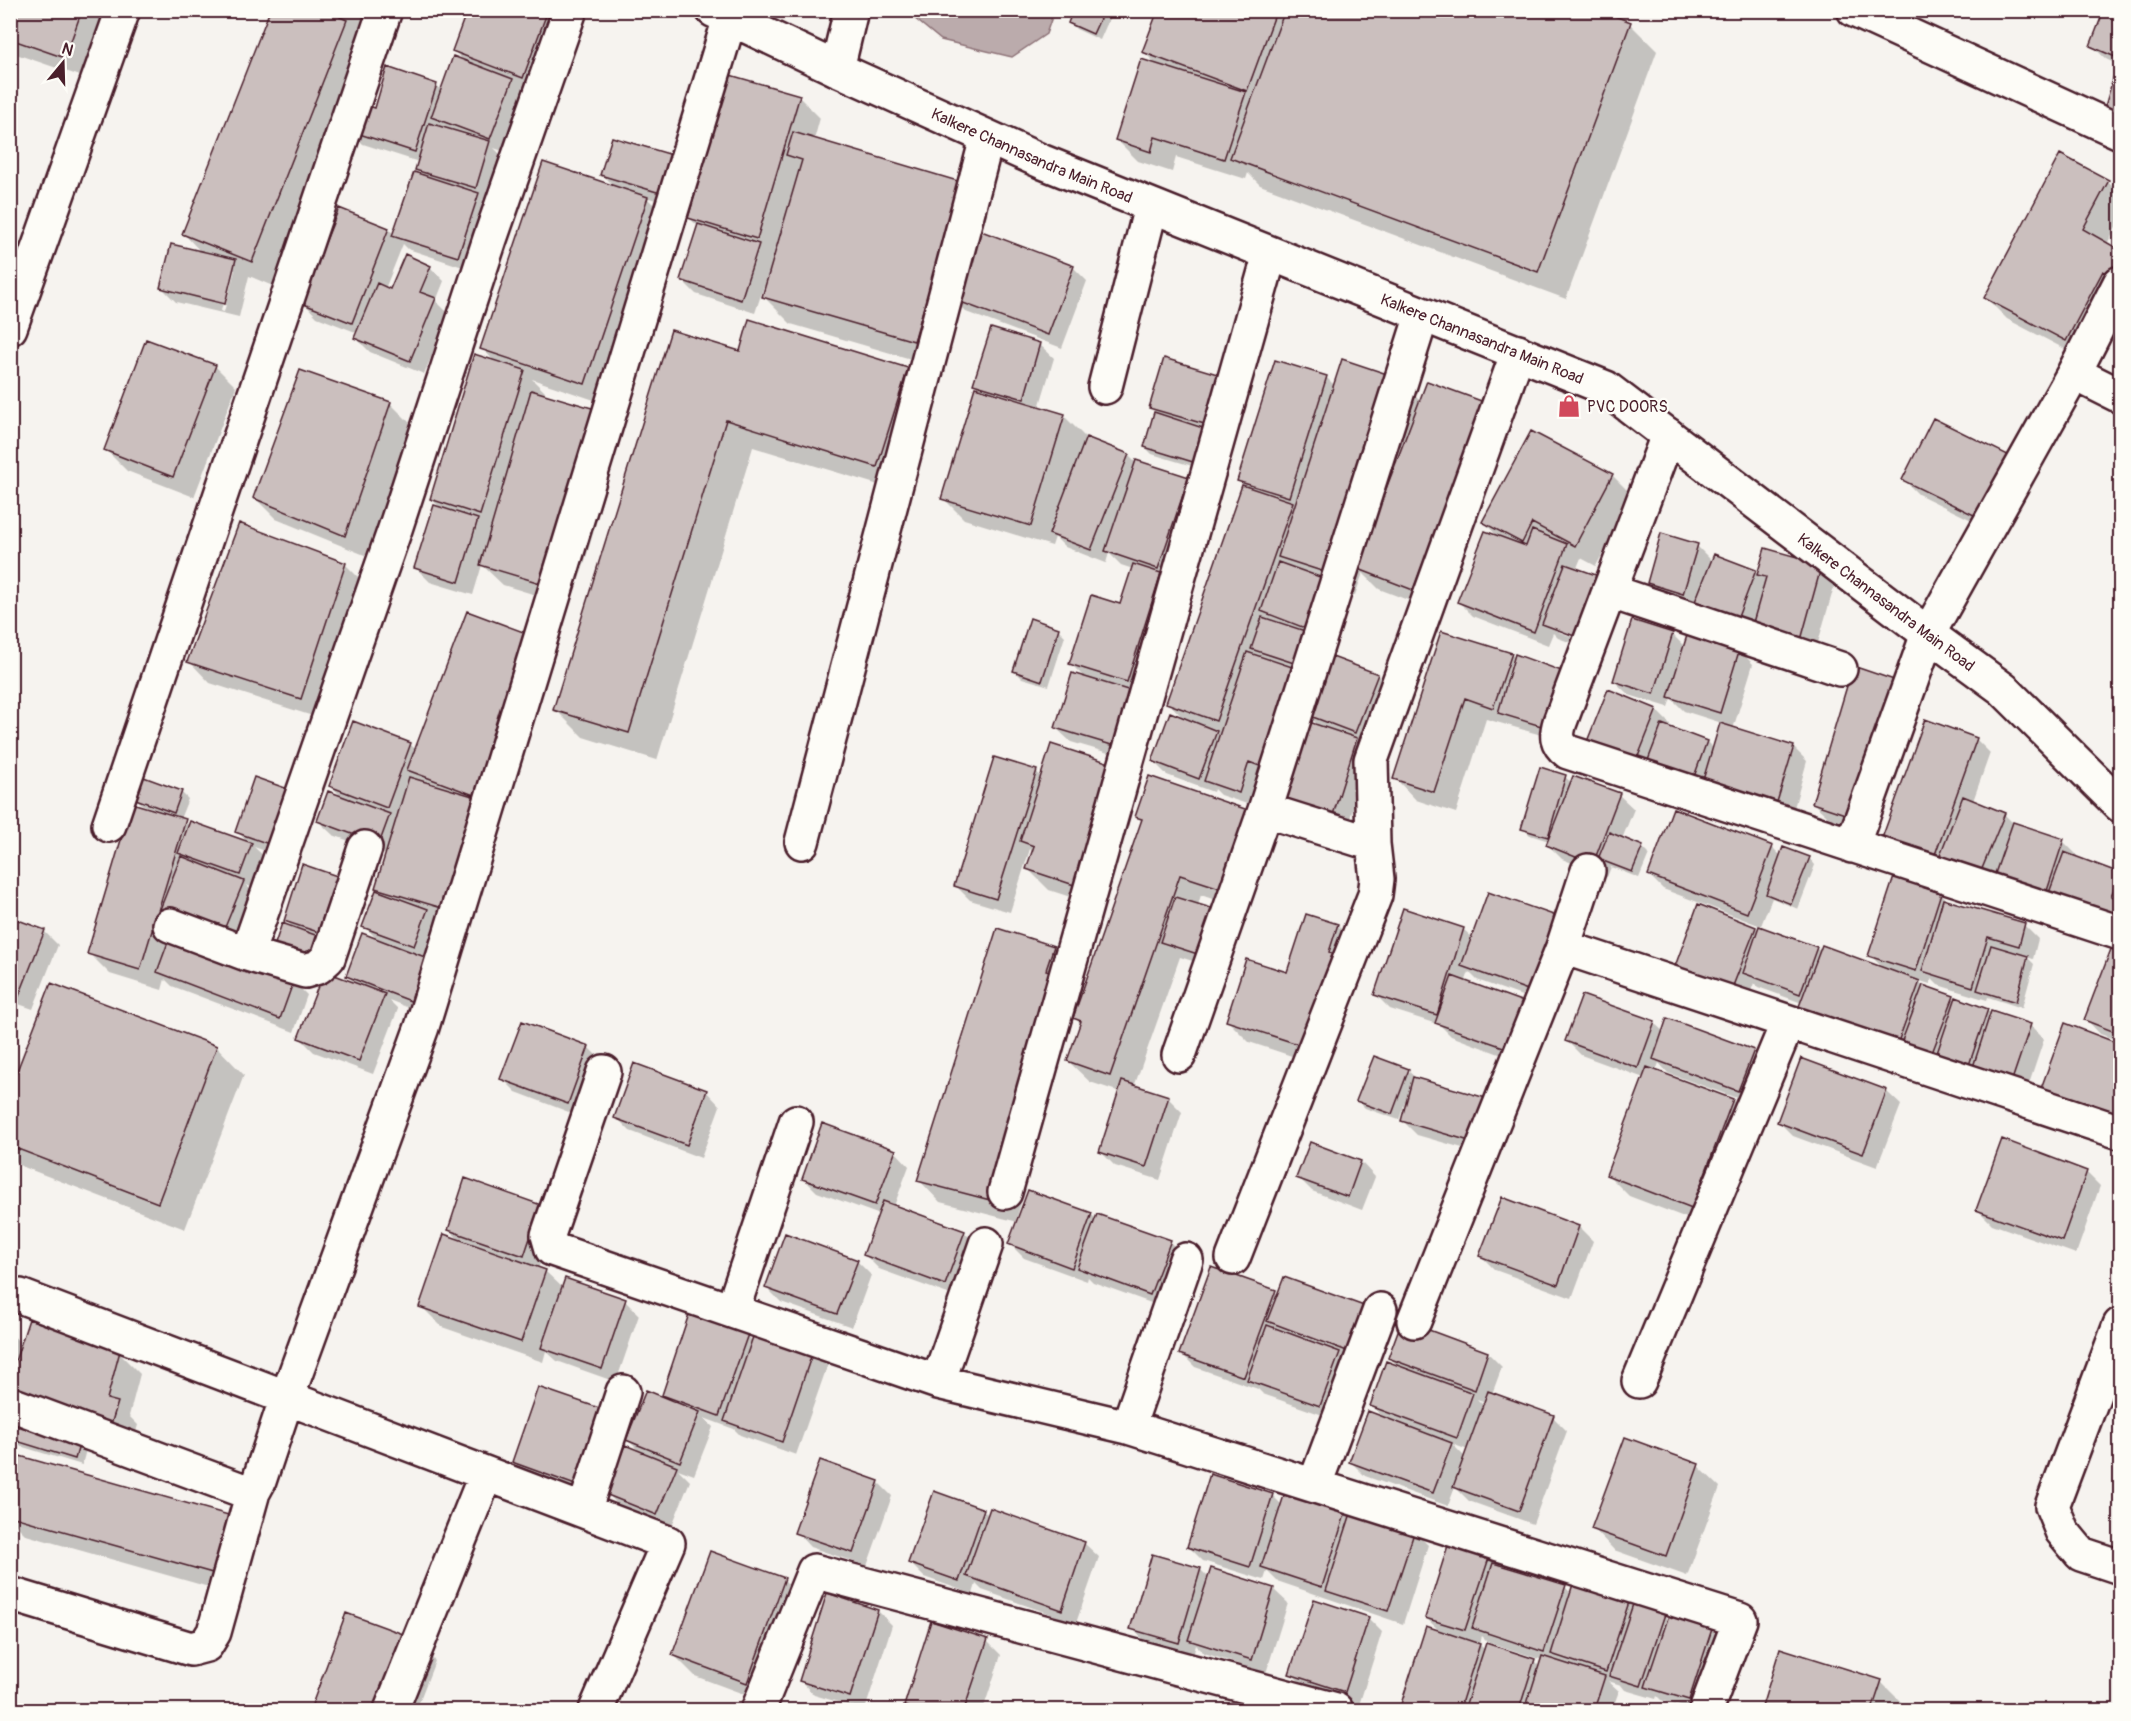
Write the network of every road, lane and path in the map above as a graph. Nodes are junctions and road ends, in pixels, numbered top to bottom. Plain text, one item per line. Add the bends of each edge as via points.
1 (123, 10) edge
2 (385, 10) edge
3 (570, 10) edge
4 (851, 10) edge
5 (1854, 10) edge
6 (722, 14) edge
7 (837, 69) junction
8 (2121, 132) edge
9 (987, 138) junction
10 (1151, 207) junction
11 (1270, 254) junction
12 (2121, 283) edge
13 (1422, 315) junction
14 (10, 328) edge
15 (1518, 352) junction
16 (2074, 373) junction
17 (1105, 387) dead end
18 (2121, 396) edge
19 (1668, 435) junction
20 (1609, 591) junction
21 (1928, 634) junction
22 (1840, 669) dead end
23 (2121, 805) edge
24 (1265, 810) junction
25 (109, 825) dead end
26 (802, 842) dead end
27 (1373, 844) junction
28 (1852, 846) junction
29 (365, 848) dead end
30 (1588, 871) dead end
31 (170, 925) dead end
32 (2121, 933) edge
33 (1563, 947) junction
34 (247, 954) junction
35 (1788, 1022) junction
36 (1179, 1055) dead end
37 (604, 1072) dead end
38 (796, 1122) dead end
39 (2121, 1132) edge
40 (1005, 1191) dead end
41 (986, 1244) dead end
42 (1233, 1258) dead end
43 (1186, 1260) dead end
44 (20, 1296) dead end
45 (1380, 1310) dead end
46 (732, 1311) junction
47 (1414, 1321) dead end
48 (2121, 1324) edge
49 (1639, 1381) dead end
50 (938, 1382) junction
51 (624, 1392) dead end
52 (287, 1397) junction
53 (11, 1404) edge
54 (1128, 1426) junction
55 (486, 1474) junction
56 (1315, 1484) junction
57 (253, 1492) junction
58 (584, 1511) junction
59 (2121, 1567) edge
60 (10, 1594) edge
61 (391, 1710) edge
62 (596, 1710) edge
63 (758, 1710) edge
64 (1336, 1710) edge
65 (1707, 1710) edge

1 - 14 street
2 - 25 street
3 - 34 street
4 - 7 street
5 - 8 street
6 - 7 street, Kalkere Channasandra Main Road
6 - 52 street via 422,1027
7 - 9 street, Kalkere Channasandra Main Road
9 - 10 street, Kalkere Channasandra Main Road
9 - 26 street
10 - 11 street, Kalkere Channasandra Main Road
10 - 17 street
11 - 13 street, Kalkere Channasandra Main Road
11 - 40 street
12 - 16 street
13 - 15 street, Kalkere Channasandra Main Road
13 - 24 street
15 - 19 street, Kalkere Channasandra Main Road via 1606,388
15 - 27 street via 1371,760
16 - 18 street
16 - 21 street
19 - 20 street
19 - 21 street, Kalkere Channasandra Main Road
20 - 22 street
20 - 28 street via 1560,722 1557,738 1561,747
21 - 23 street, Kalkere Channasandra Main Road via 2003,689
21 - 28 street
24 - 27 street
24 - 36 street
27 - 42 street via 1375,895
28 - 32 street
29 - 34 street via 328,958 318,967 305,971
30 - 33 street
31 - 34 street
33 - 35 street
33 - 47 street
35 - 39 street
35 - 49 street
37 - 46 street via 548,1235 552,1249
38 - 46 street
41 - 50 street
43 - 54 street
44 - 52 street
45 - 56 street
46 - 50 street
48 - 59 street via 2052,1506 2062,1531 2081,1554
50 - 54 street
51 - 58 street
52 - 55 street
52 - 57 street
53 - 57 street
54 - 56 street
55 - 58 street
55 - 61 street
56 - 65 street via 1740,1620
57 - 60 street via 214,1632 206,1645 191,1649
58 - 62 street via 668,1543
63 - 64 street via 814,1571

